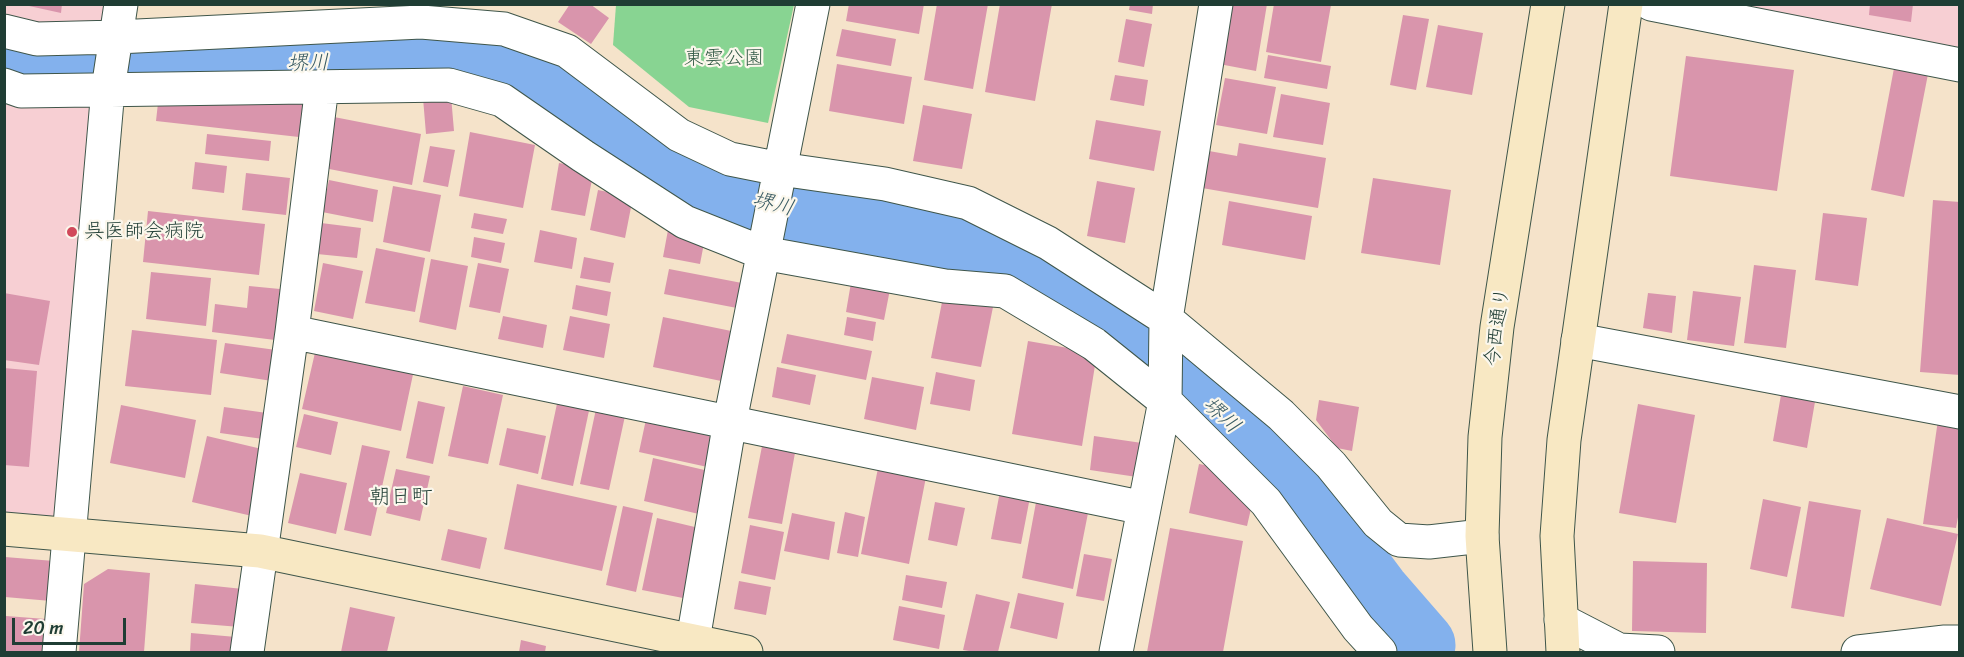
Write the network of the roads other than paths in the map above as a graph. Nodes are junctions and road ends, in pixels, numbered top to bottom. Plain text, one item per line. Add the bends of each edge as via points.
1 (121, 4) edge
2 (813, 4) edge
3 (1216, 4) edge
4 (1626, 4) edge
5 (1651, 4) edge
6 (1547, 5) edge
7 (4, 31) edge
8 (117, 37) junction
9 (1959, 64) edge
10 (4, 85) edge
11 (322, 86) junction
12 (108, 89) junction
13 (778, 180) junction
14 (766, 242) junction
15 (1166, 323) junction
16 (292, 332) junction
17 (1578, 339) junction
18 (1165, 390) junction
19 (1959, 412) edge
20 (730, 421) junction
21 (1144, 508) junction
22 (4, 529) edge
23 (70, 534) junction
24 (1482, 536) junction
25 (260, 551) junction
26 (1561, 620) junction
27 (1959, 642) edge
28 (692, 647) edge
29 (59, 652) edge
30 (247, 652) edge
31 (746, 652) edge
32 (1116, 652) edge
33 (1380, 652) edge
34 (1490, 652) edge
35 (1563, 652) edge
36 (1658, 652) edge
37 (1858, 652) edge

1 - 8 street
2 - 13 street
3 - 15 street
4 - 17 street
5 - 9 street
6 - 24 street, 今西通り via 1497,327 1485,437
7 - 8 street via 37,39
8 - 12 street
8 - 13 street via 420,22 504,29 567,51 679,135
10 - 12 street via 21,91
11 - 12 street
11 - 14 street via 449,85 502,100 685,222
11 - 16 street
12 - 23 street
13 - 14 street
13 - 15 street via 885,184 968,203 1048,243
14 - 18 street via 945,286 1005,291
14 - 20 street
15 - 18 street
15 - 24 street via 1281,415 1331,465 1378,523 1399,540 1429,542
16 - 20 street
16 - 25 street
17 - 19 street
17 - 26 street via 1564,440 1557,536
18 - 21 street
18 - 33 street via 1266,502
20 - 21 street
20 - 28 street
21 - 32 street
22 - 23 street
23 - 25 street
23 - 29 street
24 - 34 street, 今西通り
25 - 28 street
25 - 30 street
26 - 35 street
26 - 36 street via 1618,650
27 - 37 street
28 - 31 street

